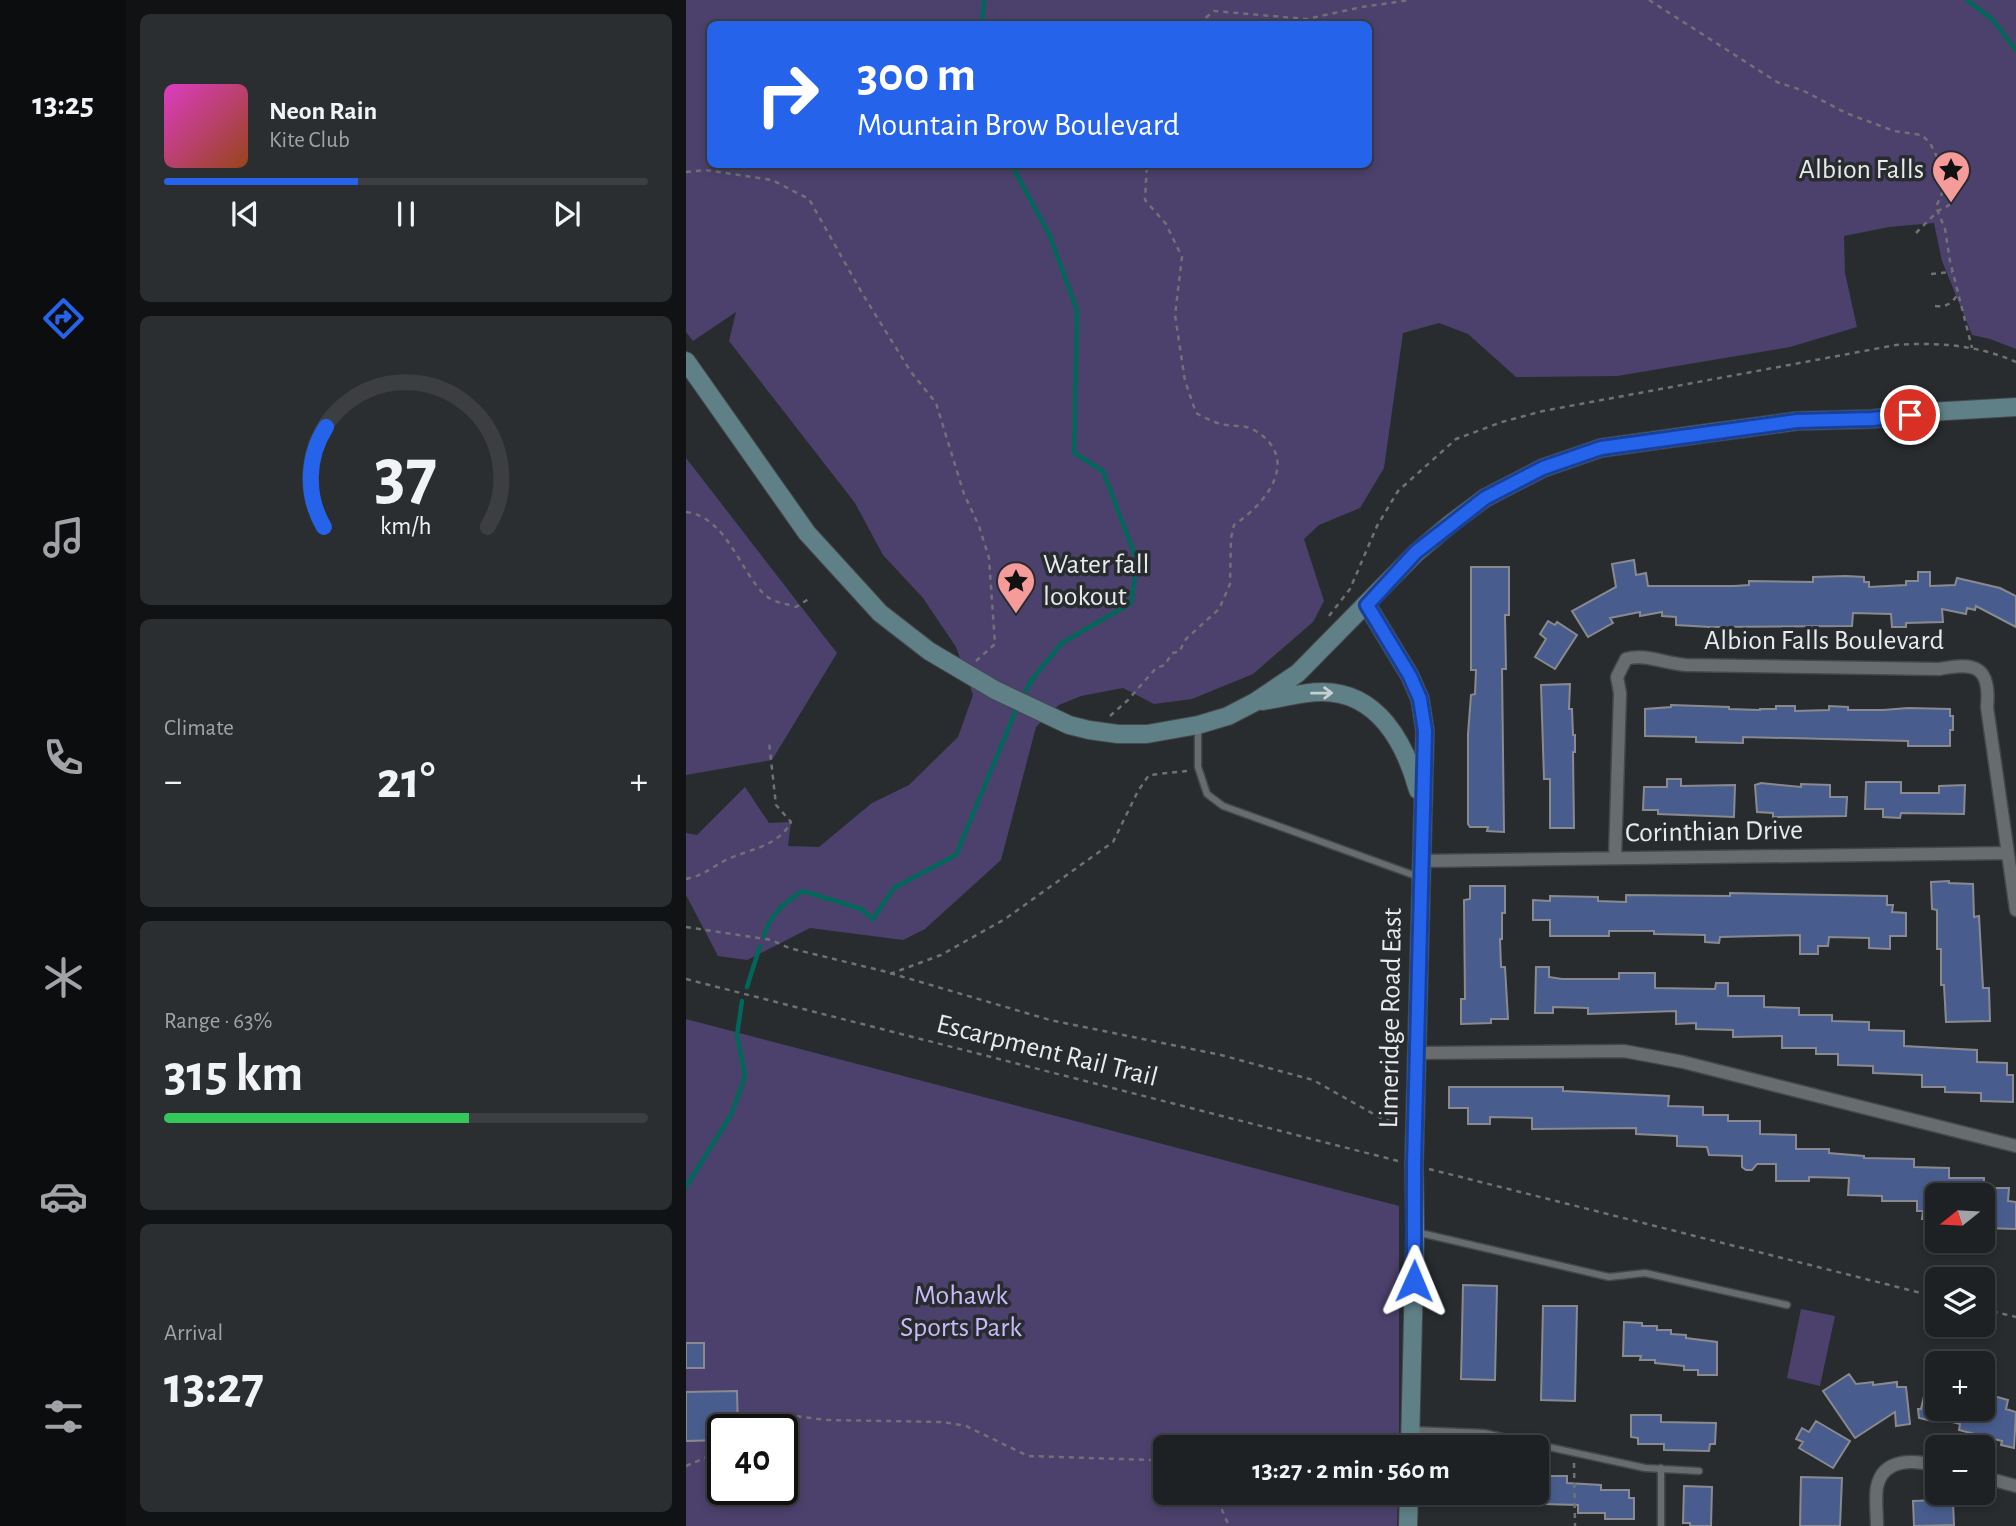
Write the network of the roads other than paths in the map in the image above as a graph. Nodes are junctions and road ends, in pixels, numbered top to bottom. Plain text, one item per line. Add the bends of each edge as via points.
1 (686, 361) edge
2 (2016, 407) edge
3 (1367, 605) junction
4 (1255, 702) junction
5 (1198, 725) junction
6 (1423, 805) junction
7 (2008, 853) junction
8 (1615, 858) junction
9 (1420, 869) junction
10 (2016, 910) edge
11 (1417, 1053) junction
12 (2016, 1146) edge
13 (1415, 1232) junction
14 (1787, 1305) dead end
15 (1410, 1435) edge
16 (1454, 1435) edge
17 (1493, 1435) edge
18 (1549, 1448) edge
19 (1925, 1463) edge
20 (1661, 1468) junction
21 (1699, 1471) dead end
22 (1995, 1481) edge
23 (2016, 1486) edge
24 (1409, 1505) edge
25 (1408, 1526) edge
26 (1661, 1526) edge
27 (1877, 1526) edge

1 - 5 main road via 807,533 880,613 929,651 970,669 1055,719 1089,730 1147,734
2 - 3 main road via 1797,421 1601,448 1543,468 1485,498 1416,552
3 - 4 main road via 1298,673
3 - 6 main road, Limeridge Road East via 1420,699 1425,731
4 - 5 main road
4 -> 6 main road via 1324,692 1365,703 1379,713 1401,745
5 - 9 lane via 1198,767 1207,794 1223,806
6 - 9 main road, Limeridge Road East
7 - 8 street, Corinthian Drive
7 - 8 street, Albion Falls Boulevard via 1987,707 1989,690 1972,666 1686,665 1637,656 1626,659 1617,677
7 - 10 street, Albion Falls Boulevard
8 - 9 street, Corinthian Drive
9 - 11 main road, Limeridge Road East
11 - 12 street via 1625,1051
11 - 13 main road, Limeridge Road East
13 - 14 lane via 1609,1277 1645,1273
13 - 15 main road, Limeridge Road East
16 - 17 lane
18 - 20 lane
19 - 27 street via 1895,1463 1885,1471 1877,1486
20 - 21 lane
20 - 26 lane
22 - 23 street
24 - 25 main road

